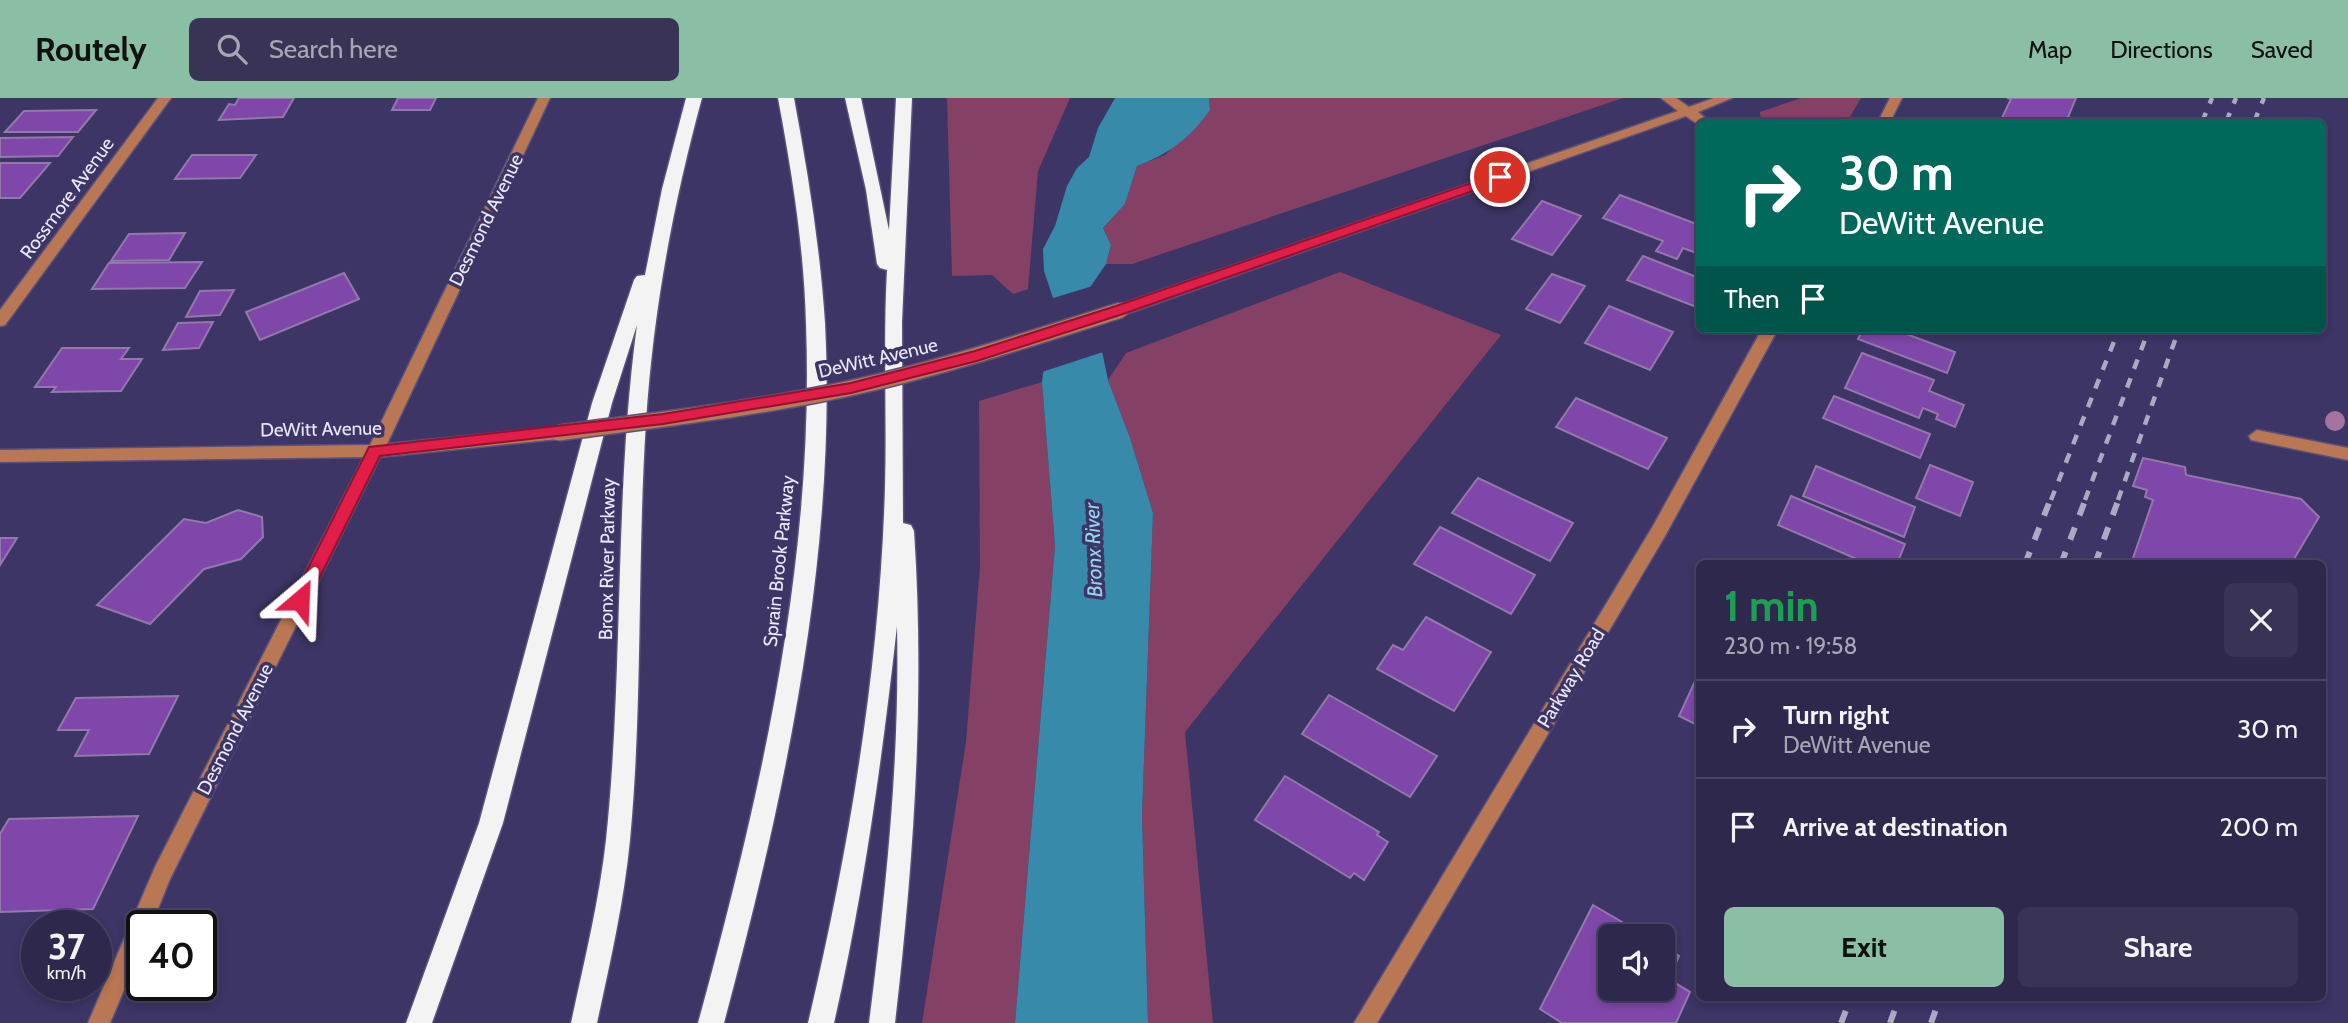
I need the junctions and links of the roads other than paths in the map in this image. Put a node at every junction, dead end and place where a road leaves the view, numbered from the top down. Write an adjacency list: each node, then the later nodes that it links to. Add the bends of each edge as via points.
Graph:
1 (165, 98): 14 (street, Rossmore Avenue)
2 (544, 98): 19 (street, Desmond Avenue)
3 (694, 98): 13 (highway, Bronx River Parkway)
4 (786, 98): 25 (highway, Sprain Brook Parkway, via 804,195 813,281 811,495 797,628 771,771)
5 (853, 98): 15 (highway, via 874,190)
6 (904, 98): 15 (highway)
7 (1667, 98): 10 (street)
8 (1726, 98): 10 (street, DeWitt Avenue)
9 (1896, 98): 12 (street)
10 (1687, 112): 11 (street); 19 (street, DeWitt Avenue, bridge, via 977,356 851,388 690,415)
11 (1699, 119)
12 (1886, 119)
13 (666, 208): 23 (highway, via 602,403 491,823); 24 (highway, Bronx River Parkway, via 638,408 618,844)
14 (0, 321)
15 (893, 322): 17 (highway)
16 (1768, 333): 28 (street, Parkway Road, via 1659,531)
17 (897, 427): 26 (highway, via 880,696 854,863); 27 (highway, via 911,695 899,876)
18 (2257, 436): 20 (street)
19 (375, 451): 21 (street, DeWitt Avenue); 22 (street, Desmond Avenue, via 162,874)
20 (2348, 454)
21 (0, 456)
22 (99, 1023)
23 (419, 1023)
24 (584, 1023)
25 (711, 1023)
26 (821, 1023)
27 (882, 1023)
28 (1365, 1023)

